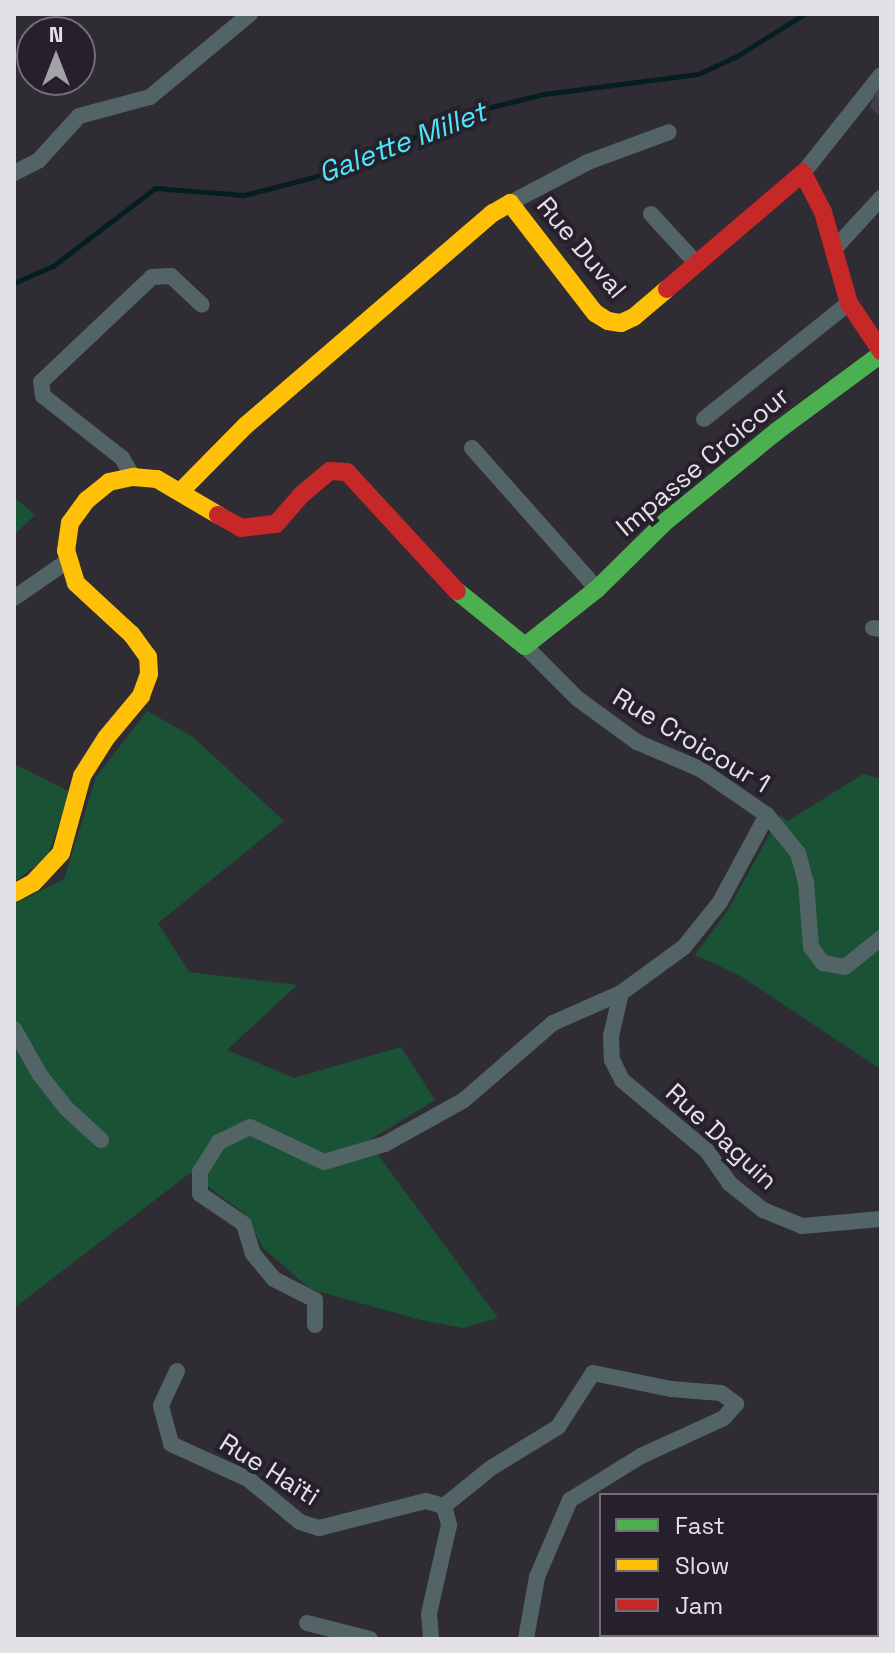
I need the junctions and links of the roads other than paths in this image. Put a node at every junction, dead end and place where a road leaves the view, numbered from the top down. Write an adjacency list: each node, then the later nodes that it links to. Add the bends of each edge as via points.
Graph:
1 (250, 14): 4 (street, via 150,97 79,116 39,160)
2 (881, 75): 5 (street)
3 (669, 132): 7 (street, via 588,162)
4 (14, 173)
5 (803, 173): 9 (street); 10 (street, Rue Duval)
6 (881, 198): 9 (street)
7 (510, 203): 10 (street, Rue Duval, via 595,313 608,321 634,317); 17 (street, Rue Duval, via 245,426)
8 (651, 214): 10 (street)
9 (836, 247): 11 (street)
10 (697, 264)
11 (849, 303): 13 (street); 14 (street)
12 (202, 305): 16 (street, via 171,276 152,277 41,382 43,396 122,458)
13 (881, 352): 19 (street, Impasse Croicour, via 665,522)
14 (704, 419)
15 (472, 448): 19 (street)
16 (133, 477): 17 (street, via 157,479); 18 (street, via 109,482 87,500 70,523)
17 (181, 491): 21 (street, via 241,528 254,529 276,524 330,471 347,472 453,587)
18 (69, 560): 20 (street); 23 (street, via 76,583 148,657 149,674 141,696 82,776 61,853 33,883)
19 (597, 589): 21 (street, Impasse Croicour)
20 (14, 598)
21 (525, 646): 22 (street, Rue Croicour 1, via 578,699 637,742 700,769)
22 (767, 815): 24 (street, Rue Croicour 1, via 798,853 811,947 823,963 845,967); 25 (street, via 720,902 684,947)
23 (14, 893)
24 (881, 938)
25 (621, 993): 28 (street, Rue Daguin, via 611,1036 612,1060 622,1080 707,1151 729,1183 763,1210 802,1226); 29 (street, via 553,1023 464,1100 385,1144 324,1162 250,1127 219,1142 200,1172 200,1194 244,1224 253,1254 274,1279 315,1300)
26 (14, 1029): 27 (street, via 40,1075)
27 (101, 1140)
28 (881, 1219)
29 (315, 1325)
30 (177, 1371): 31 (street, Rue Haïti, via 161,1406 171,1444 248,1479 300,1522 319,1528 426,1501)
31 (444, 1506): 34 (street, via 449,1525 429,1614); 35 (street, via 491,1468 558,1427 593,1373 721,1393 736,1404 724,1418 641,1456 570,1500 537,1577)
32 (307, 1623): 33 (street)
33 (370, 1639)
34 (431, 1639)
35 (526, 1639)

